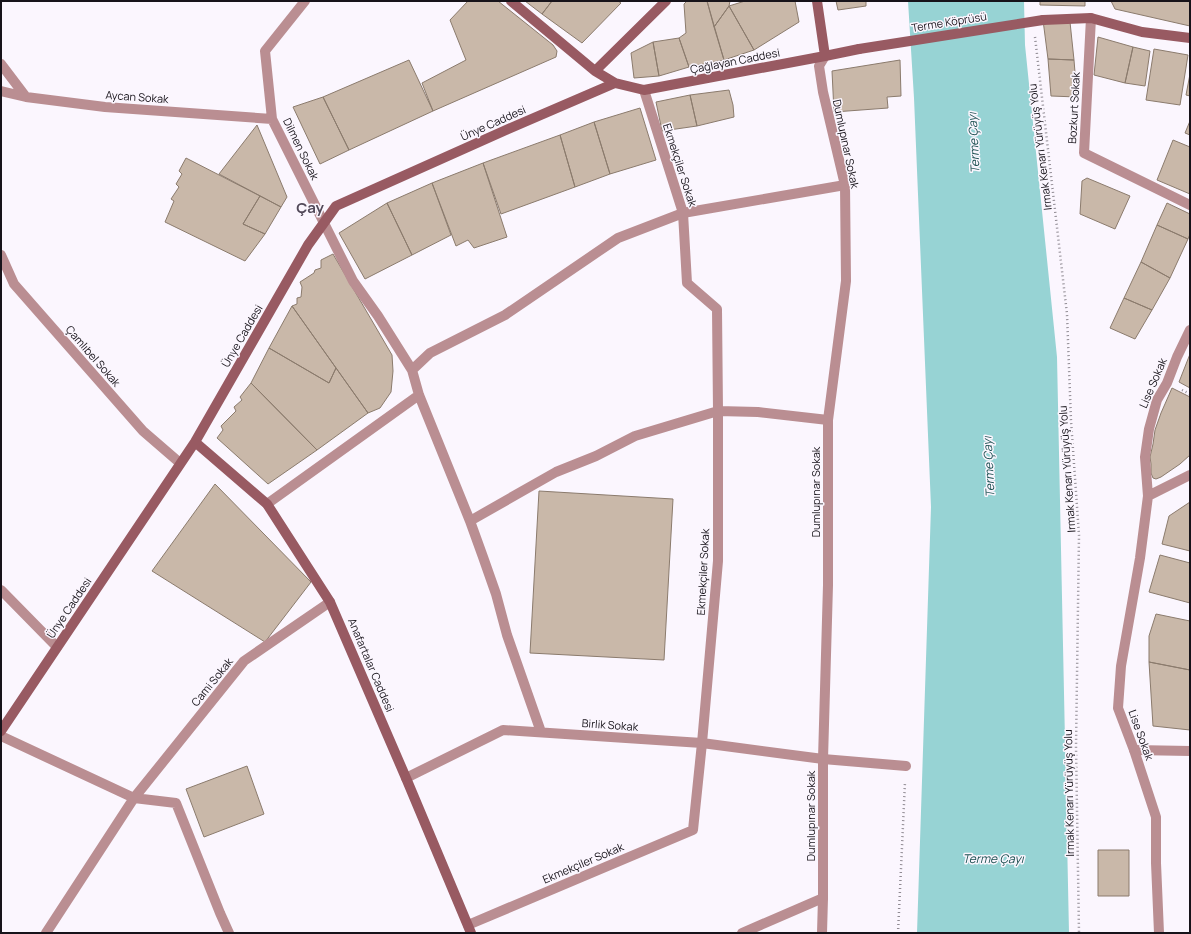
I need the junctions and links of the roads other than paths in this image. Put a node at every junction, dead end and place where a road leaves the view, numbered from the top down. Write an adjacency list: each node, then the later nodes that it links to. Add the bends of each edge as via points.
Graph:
1 (305, 1): 15 (street, Dilmen Sokak, via 265,51)
2 (511, 1): 10 (main road, Çağlayan Caddesi)
3 (666, 1): 10 (main road)
4 (817, 1): 8 (main road)
5 (1091, 18): 6 (main road, Terme Köprüsü, via 1142,32); 7 (main road, Terme Köprüsü, bridge, via 1043,20); 17 (street, Bozkurt Sokak, via 1084,153)
6 (1190, 38)
7 (859, 49): 8 (main road, Çağlayan Caddesi)
8 (825, 56): 12 (main road, Çağlayan Caddesi); 16 (street, Dumlupınar Sokak, via 819,66 823,92)
9 (1, 64): 14 (street)
10 (595, 71): 11 (main road, Çağlayan Caddesi)
11 (615, 83): 12 (main road, Çağlayan Caddesi); 19 (main road, Ünye Caddesi, via 336,206)
12 (644, 90): 18 (street, Ekmekçiler Sokak)
13 (1, 91): 14 (street, Aycan Sokak)
14 (26, 97): 15 (street, Aycan Sokak, via 105,107)
15 (272, 119): 19 (street, Dilmen Sokak)
16 (845, 185): 18 (street); 25 (street, Dumlupınar Sokak, via 846,281)
17 (1190, 205)
18 (683, 213): 22 (street, via 618,238 505,315 430,352); 24 (street, Ekmekçiler Sokak, via 687,283 716,309)
19 (324, 223): 22 (street, Dilmen Sokak, via 354,281); 26 (main road, Ünye Caddesi, via 308,245)
20 (1, 255): 27 (street, Çamlıbel Sokak, via 14,284 143,431)
21 (1190, 330): 29 (street, Lise Sokak, via 1157,400 1149,429 1145,457)
22 (412, 370): 23 (street, Dilmen Sokak)
23 (418, 395): 30 (street); 31 (street, Dilmen Sokak)
24 (718, 411): 25 (street, via 758,412); 31 (street, via 635,436 596,456 556,472); 38 (street, Ekmekçiler Sokak, via 718,562)
25 (828, 420): 41 (street, Dumlupınar Sokak, via 828,585)
26 (195, 442): 27 (main road, Ünye Caddesi); 30 (main road, Anafartalar Caddesi)
27 (180, 463): 34 (main road, Ünye Caddesi)
28 (1190, 475): 29 (street)
29 (1148, 496): 39 (street, Lise Sokak, via 1121,666 1118,708)
30 (267, 504): 33 (main road, Anafartalar Caddesi)
31 (470, 521): 36 (street, Dilmen Sokak)
32 (1, 590): 34 (street)
33 (330, 602): 43 (main road, Anafartalar Caddesi); 44 (street, Cami Sokak, via 244,661)
34 (57, 647): 35 (main road, Ünye Caddesi)
35 (1, 731)
36 (541, 732): 38 (street, Birlik Sokak); 43 (street, Birlik Sokak, via 504,730)
37 (1, 736): 44 (street)
38 (702, 743): 41 (street, Birlik Sokak); 46 (street, Ekmekçiler Sokak, via 693,830)
39 (1134, 750): 40 (street); 51 (street, Lise Sokak, via 1156,817)
40 (1190, 751)
41 (823, 759): 42 (street, Birlik Sokak); 45 (street, Dumlupınar Sokak)
42 (906, 766)
43 (406, 778): 46 (main road, Anafartalar Caddesi)
44 (134, 798): 47 (street, Cami Sokak); 48 (street, via 176,804)
45 (823, 898): 49 (street); 50 (street, Dumlupınar Sokak)
46 (470, 929)
47 (46, 933)
48 (230, 933)
49 (742, 933)
50 (822, 933)
51 (1159, 933)

